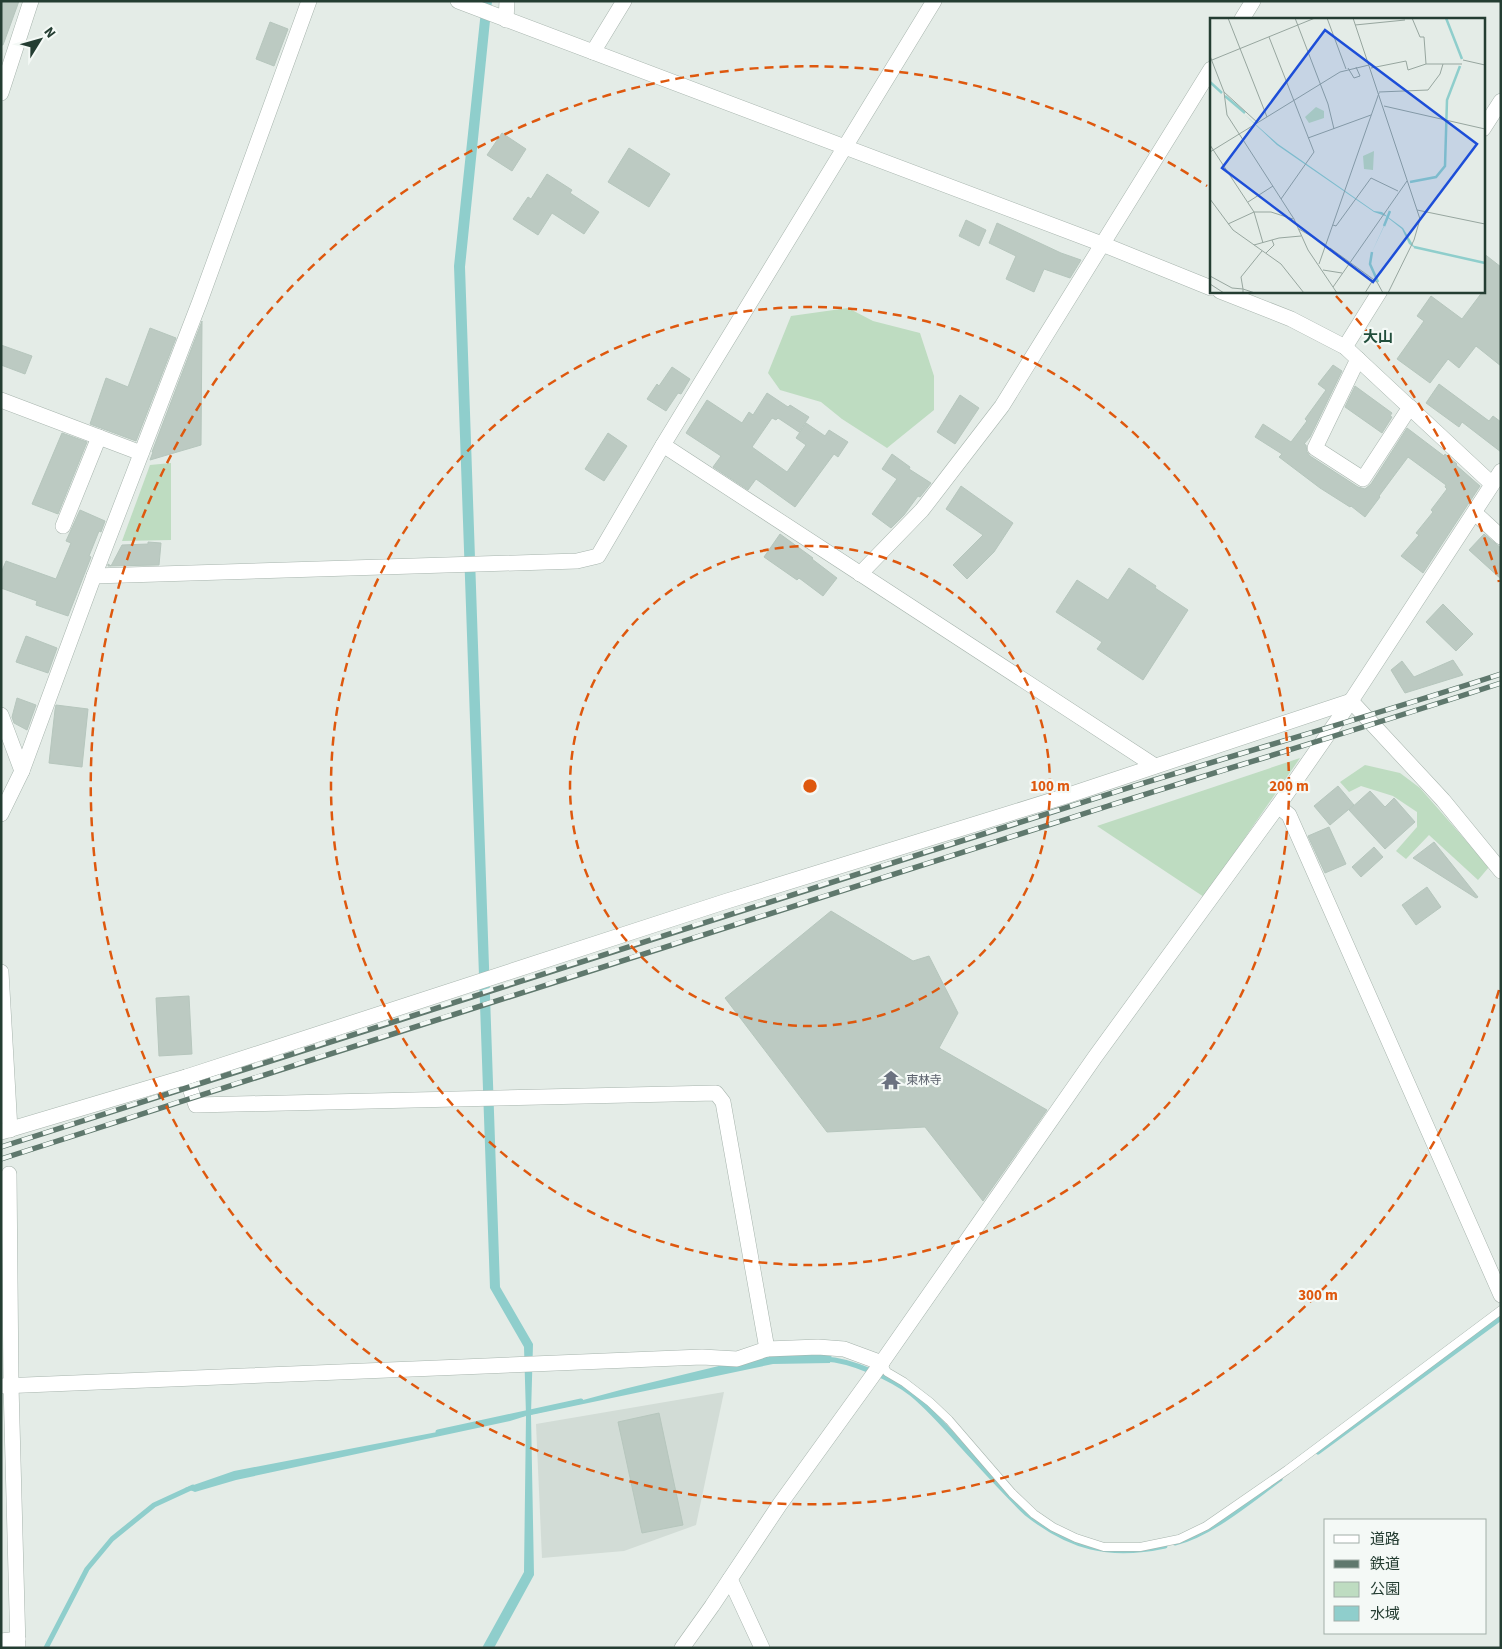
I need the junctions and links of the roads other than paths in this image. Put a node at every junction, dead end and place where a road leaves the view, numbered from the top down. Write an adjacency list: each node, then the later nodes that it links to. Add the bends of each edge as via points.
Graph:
1 (31, 1): 12 (street)
2 (309, 1): 26 (street)
3 (458, 1): 9 (street)
4 (508, 1): 9 (street)
5 (624, 1): 10 (street)
6 (934, 1): 15 (street)
7 (1253, 1): 8 (street)
8 (1243, 18)
9 (506, 20): 10 (street)
10 (593, 52): 15 (street)
11 (1210, 71): 16 (street)
12 (1, 93)
13 (1501, 101): 14 (street)
14 (1484, 127)
15 (844, 147): 16 (street); 25 (street)
16 (1102, 244): 17 (street); 32 (street, via 1002,406 922,510)
17 (1210, 288)
18 (1223, 292): 20 (street, via 1291,319)
19 (1379, 292): 20 (street)
20 (1345, 347): 21 (street)
21 (1358, 359): 23 (street); 23 (street, via 1315,448 1363,478)
22 (1, 400): 24 (street)
23 (1410, 408): 28 (street)
24 (99, 437): 26 (street); 30 (street)
25 (663, 445): 32 (street); 33 (street, via 598,556 577,561)
26 (141, 453): 33 (street)
27 (1501, 471): 28 (street)
28 (1492, 484): 29 (street)
29 (1475, 513): 31 (street); 34 (street)
30 (63, 526)
31 (1501, 537)
32 (860, 574): 36 (street)
33 (94, 576): 37 (street)
34 (1352, 701): 36 (street); 38 (street); 40 (street, via 1443,800)
35 (1, 715): 37 (street)
36 (1155, 766): 42 (street)
37 (22, 771): 39 (street)
38 (1278, 806): 45 (street, via 1289,815); 48 (street, via 1095,1057)
39 (1, 814)
40 (1501, 871)
41 (1, 972): 43 (street)
42 (186, 1077): 43 (street); 47 (street, via 196,1105 716,1093 723,1102)
43 (6, 1131)
44 (9, 1174): 49 (street)
45 (1501, 1295)
46 (1501, 1310): 48 (lane, via 1287,1470 1206,1526 1179,1539 1140,1547 1104,1547 1076,1538 1034,1514 949,1420 930,1402 887,1372)
47 (768, 1349): 48 (street, via 844,1349); 49 (street, via 737,1359 702,1357)
48 (882, 1363): 50 (street)
49 (6, 1385): 52 (street)
50 (730, 1579): 53 (street); 54 (street)
51 (1, 1640): 52 (street)
52 (18, 1643)
53 (682, 1648)
54 (762, 1648)

